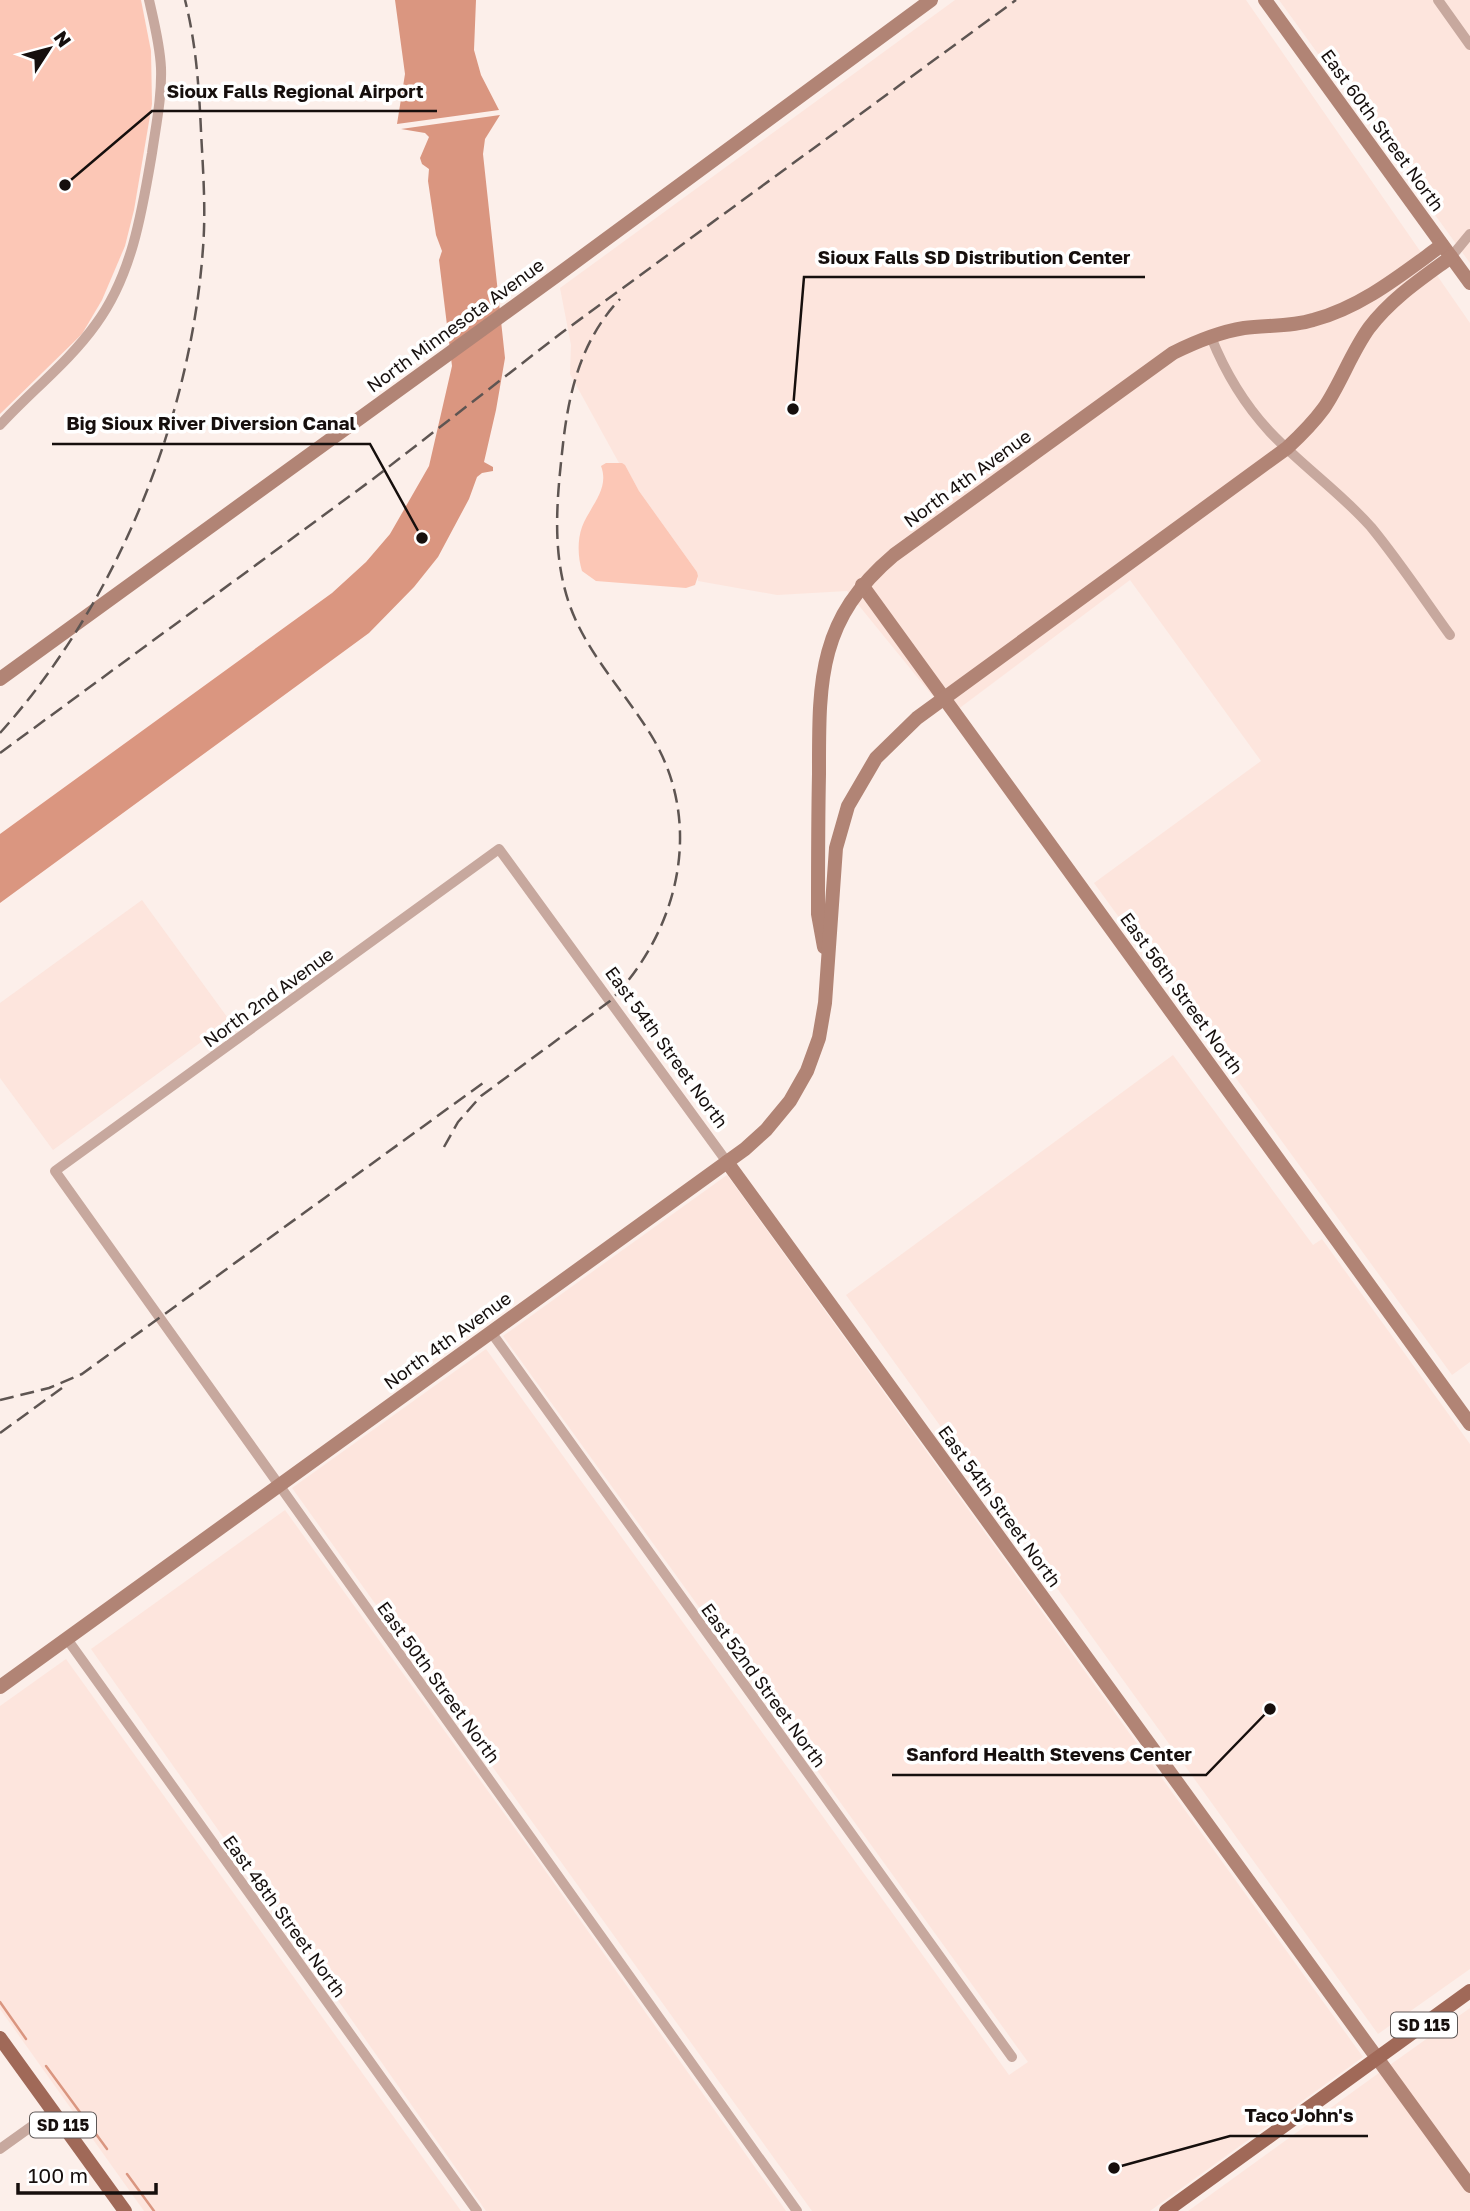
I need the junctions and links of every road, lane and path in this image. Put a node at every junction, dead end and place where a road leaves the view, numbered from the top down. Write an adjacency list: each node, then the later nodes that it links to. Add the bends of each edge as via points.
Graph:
1 (149, 0): 10 (street, via 161,68 159,108 127,262 107,307 85,339)
2 (931, 0): 14 (street, North Minnesota Avenue)
3 (1265, 0): 7 (street, East 60th Street North)
4 (1438, 0): 5 (street)
5 (1470, 45)
6 (1469, 235): 7 (street)
7 (1447, 251): 8 (street, East 60th Street North); 9 (street, North 4th Avenue, via 1344,310 1302,323 1245,328); 11 (street, North 4th Avenue, via 1380,315 1324,407)
8 (1470, 283)
9 (1211, 337): 11 (street, via 1236,387); 12 (street, North 4th Avenue, via 1154,366 894,555)
10 (0, 425)
11 (1287, 448): 13 (street, via 1371,528); 15 (street, North 4th Avenue)
12 (862, 585): 15 (street, East 56th Street North); 17 (street, North 4th Avenue, via 835,632 821,682 818,914)
13 (1450, 635)
14 (0, 679)
15 (944, 698): 17 (street, North 4th Avenue, via 888,744 850,803 836,848); 21 (street, East 56th Street North)
16 (499, 849): 18 (street, East 54th Street North); 19 (street, North 2nd Avenue)
17 (826, 962): 18 (street, North 4th Avenue, via 822,1022 807,1071 766,1130)
18 (727, 1162): 20 (street, North 4th Avenue); 28 (street, East 54th Street North)
19 (55, 1171): 22 (street, East 50th Street North)
20 (491, 1332): 22 (street, North 4th Avenue); 27 (street, East 52nd Street North)
21 (1470, 1424)
22 (279, 1485): 23 (street, North 4th Avenue); 34 (street, East 50th Street North)
23 (67, 1639): 24 (street, North 4th Avenue); 33 (street, East 48th Street North)
24 (0, 1687)
25 (1470, 1991): 28 (main road, SD 115)
26 (0, 2038): 29 (main road, SD 115)
27 (1012, 2057)
28 (1377, 2058): 31 (street, East 54th Street North); 35 (main road, SD 115)
29 (53, 2111): 30 (street); 32 (main road, SD 115)
30 (0, 2149)
31 (1470, 2186)
32 (125, 2211)
33 (477, 2211)
34 (797, 2211)
35 (1166, 2211)

